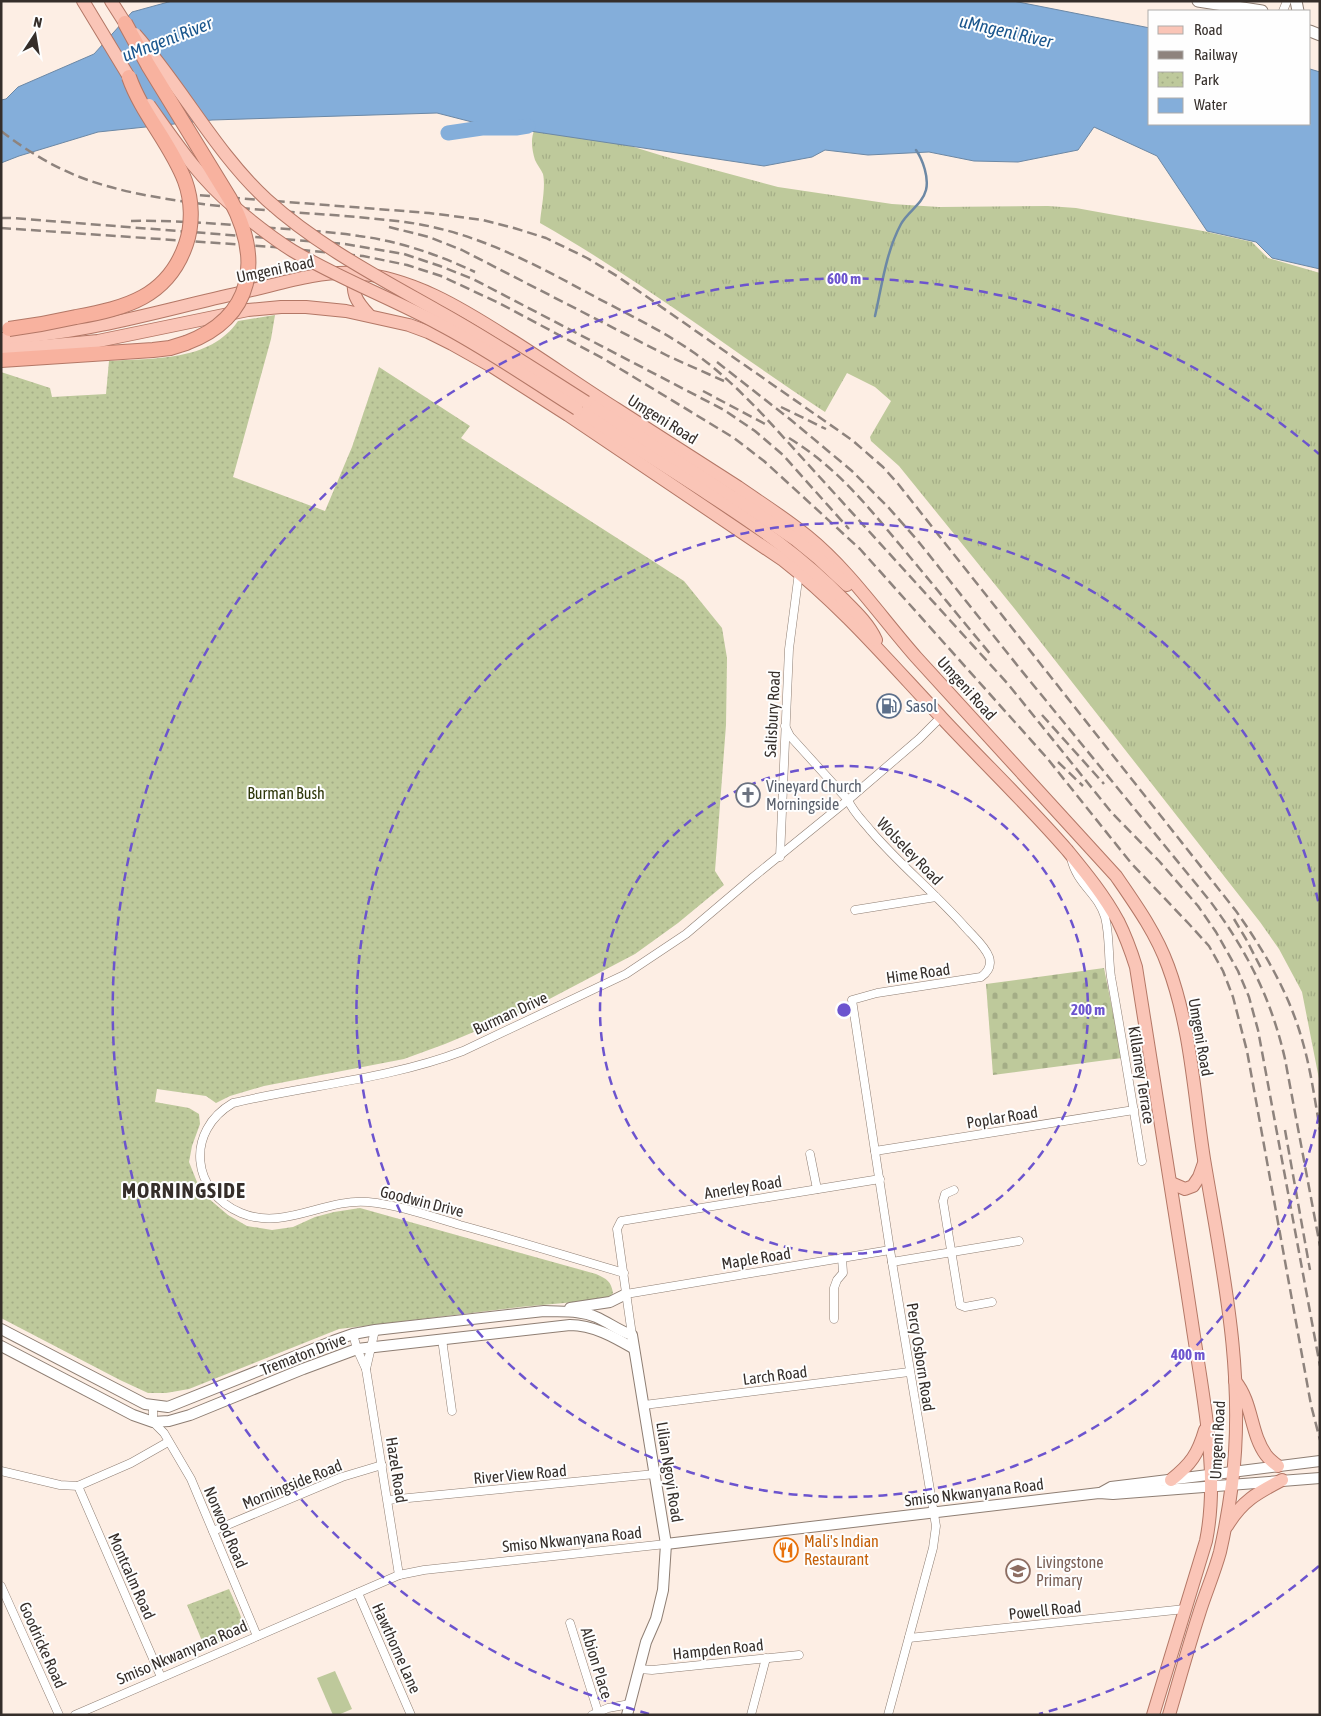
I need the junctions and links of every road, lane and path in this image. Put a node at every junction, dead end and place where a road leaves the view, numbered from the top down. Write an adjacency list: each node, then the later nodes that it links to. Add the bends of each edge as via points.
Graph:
1 (83, 1): 6 (main road)
2 (111, 1): 5 (main road)
3 (1198, 1): 4 (main road)
4 (1256, 10)
5 (125, 23): 11 (highway, bridge, via 235,208 248,248 249,265 241,297 225,320 186,344 153,350); 12 (main road, bridge, via 152,53 224,152 287,218 339,255 480,335)
6 (129, 77): 9 (highway, bridge, via 186,182 191,224 181,257 154,290 128,305); 12 (main road, bridge, via 205,178 231,205 268,234 331,272 447,328)
7 (354, 274): 8 (main road, via 354,296); 9 (main road, Umgeni Road, via 296,280 99,326 44,335); 14 (main road, Umgeni Road, via 416,287 452,304 700,462 808,536 844,570)
8 (369, 315): 10 (main road, Umgeni Road, via 306,307 248,310 98,340); 13 (main road, Umgeni Road, via 428,332 481,360)
9 (4, 332)
10 (1, 350)
11 (1, 360)
12 (582, 406): 14 (main road, via 745,505 796,540); 15 (main road, via 796,555 867,624)
13 (799, 572): 15 (main road, Umgeni Road); 17 (street, Salisbury Road, via 789,649)
14 (885, 621): 29 (main road, Umgeni Road, via 1116,876 1150,928 1178,996)
15 (879, 650): 16 (main road, Umgeni Road)
16 (941, 717): 18 (street, Burman Drive); 19 (main road, Umgeni Road)
17 (785, 726): 18 (street, Wolseley Road, via 790,736); 20 (street, Salisbury Road)
18 (848, 800): 20 (street, Burman Drive); 21 (street, Wolseley Road, via 880,842)
19 (1070, 854): 25 (street, Killarney Terrace, via 1078,878 1102,908); 32 (main road, Umgeni Road, via 1118,921 1136,967)
20 (780, 857): 26 (street, Burman Drive, via 686,934 639,966 463,1051 395,1072 233,1103)
21 (936, 897): 22 (street); 23 (street, Wolseley Road, via 983,947 990,964)
22 (855, 910)
23 (987, 972): 24 (street, Hime Road, via 968,980 877,993)
24 (852, 1000): 27 (street, Percy Osborn Road)
25 (1134, 1110): 27 (street, Poplar Road); 30 (street, Killarney Terrace)
26 (218, 1114): 41 (street, Goodwin Drive, via 200,1145 203,1175 221,1201 243,1214 279,1219 352,1202 384,1205)
27 (875, 1151): 31 (street, Percy Osborn Road)
28 (810, 1154): 33 (street)
29 (1204, 1160): 32 (main road, via 1193,1186 1184,1189); 62 (main road, Umgeni Road, via 1234,1344)
30 (1142, 1161)
31 (880, 1179): 33 (street, Anerley Road); 37 (street, Percy Osborn Road)
32 (1171, 1183): 71 (main road, Umgeni Road)
33 (817, 1189): 35 (street, Anerley Road, via 624,1220)
34 (954, 1190): 38 (street, via 944,1197)
35 (617, 1229): 41 (street, Lilian Ngoyi Road)
36 (1019, 1240): 38 (street)
37 (890, 1250): 39 (street, Maple Road); 40 (street, Percy Osborn Road)
38 (952, 1252): 40 (street); 43 (street, via 960,1305)
39 (842, 1258): 42 (street, Maple Road); 46 (street, via 843,1273 834,1288)
40 (892, 1262): 61 (street, Percy Osborn Road)
41 (624, 1273): 42 (street, Lilian Ngoyi Road)
42 (626, 1294): 44 (street, via 610,1302); 52 (street, Lilian Ngoyi Road)
43 (992, 1302)
44 (550, 1311): 45 (street, Trematon Drive); 47 (street, via 562,1315 560,1324); 52 (street, Trematon Drive, via 589,1314)
45 (474, 1319): 49 (street, Trematon Drive); 51 (street)
46 (834, 1319)
47 (556, 1326): 51 (street, Trematon Drive); 56 (street, Trematon Drive, via 590,1328)
48 (1, 1329): 59 (street, Trematon Drive)
49 (374, 1330): 50 (street, Trematon Drive); 55 (street, Hazel Road)
50 (353, 1334): 57 (street, Hazel Road); 60 (street, Trematon Drive)
51 (476, 1335): 53 (street, Trematon Drive)
52 (632, 1335): 56 (street, Lilian Ngoyi Road)
53 (442, 1339): 55 (street, Trematon Drive); 68 (street)
54 (1, 1346): 63 (street, Trematon Drive)
55 (370, 1347): 57 (street, Trematon Drive); 58 (street, Hazel Road)
56 (633, 1348): 65 (street, Lilian Ngoyi Road)
57 (357, 1349): 58 (street, Hazel Road); 64 (street, Trematon Drive)
58 (366, 1369): 75 (street, Hazel Road)
59 (81, 1371): 63 (street); 66 (street, Trematon Drive, via 130,1398)
60 (257, 1372): 64 (street); 67 (street, Trematon Drive)
61 (909, 1372): 65 (street, Larch Road); 87 (street, Percy Osborn Road)
62 (1235, 1381): 76 (main road, via 1246,1398 1265,1454); 79 (main road, Umgeni Road)
63 (74, 1384): 70 (street, Trematon Drive)
64 (264, 1385): 69 (street, Trematon Drive)
65 (644, 1405): 78 (street, Lilian Ngoyi Road)
66 (153, 1406): 67 (street, Trematon Drive); 70 (street)
67 (168, 1407): 69 (street)
68 (452, 1411)
69 (169, 1421): 70 (street, Trematon Drive); 72 (street)
70 (153, 1422): 72 (street, Norwood Road)
71 (1206, 1426): 81 (main road, via 1194,1459); 83 (main road, Umgeni Road)
72 (164, 1433): 73 (street, Norwood Road)
73 (168, 1442): 84 (street, via 131,1463); 89 (street, Norwood Road, via 185,1467)
74 (1320, 1461): 76 (street, Smiso Nkwanyana Road)
75 (382, 1464): 86 (street, Hazel Road); 89 (street, Morningside Road, via 342,1477)
76 (1278, 1466): 79 (street, Smiso Nkwanyana Road)
77 (1, 1471): 84 (street)
78 (655, 1474): 86 (street, River View Road); 90 (street, Lilian Ngoyi Road)
79 (1232, 1478): 82 (street, Smiso Nkwanyana Road); 83 (street, Smiso Nkwanyana Road); 88 (main road, Umgeni Road)
80 (1320, 1478): 82 (street, Smiso Nkwanyana Road)
81 (1171, 1480): 83 (street, Smiso Nkwanyana Road); 85 (street, Smiso Nkwanyana Road, via 1111,1488)
82 (1287, 1480): 88 (main road, via 1248,1500)
83 (1211, 1481): 85 (street, Smiso Nkwanyana Road); 94 (main road, Umgeni Road, via 1210,1524)
84 (78, 1486): 101 (street, Montcalm Road)
85 (1099, 1493): 87 (street, Smiso Nkwanyana Road)
86 (388, 1500): 91 (street, Hazel Road)
87 (933, 1512): 90 (street, Smiso Nkwanyana Road); 97 (street, Percy Osborn Road, via 935,1537)
88 (1224, 1530): 111 (main road, Umgeni Road)
89 (213, 1531): 96 (street, Norwood Road)
90 (666, 1544): 91 (street, Smiso Nkwanyana Road); 100 (street, Lilian Ngoyi Road, via 663,1590)
91 (399, 1575): 93 (street, Smiso Nkwanyana Road)
92 (1, 1586): 104 (street, Goodricke Road)
93 (358, 1593): 96 (street, Smiso Nkwanyana Road); 106 (street, Hawthorne Lane)
94 (1184, 1609): 97 (street, Powell Road); 110 (main road, Umgeni Road)
95 (570, 1622): 103 (street, Albion Place)
96 (257, 1636): 101 (street, Smiso Nkwanyana Road)
97 (909, 1638): 109 (street, Percy Osborn Road)
98 (799, 1655): 99 (street, Hampden Road)
99 (766, 1658): 100 (street, Hampden Road); 108 (street)
100 (639, 1669): 102 (street, Lilian Ngoyi Road)
101 (161, 1676): 105 (street, Smiso Nkwanyana Road)
102 (630, 1704): 103 (street); 107 (street, Lilian Ngoyi Road)
103 (595, 1713)
104 (59, 1715)
105 (74, 1715)
106 (411, 1715)
107 (627, 1715)
108 (751, 1715)
109 (888, 1715)
110 (1153, 1715)
111 (1169, 1715)

